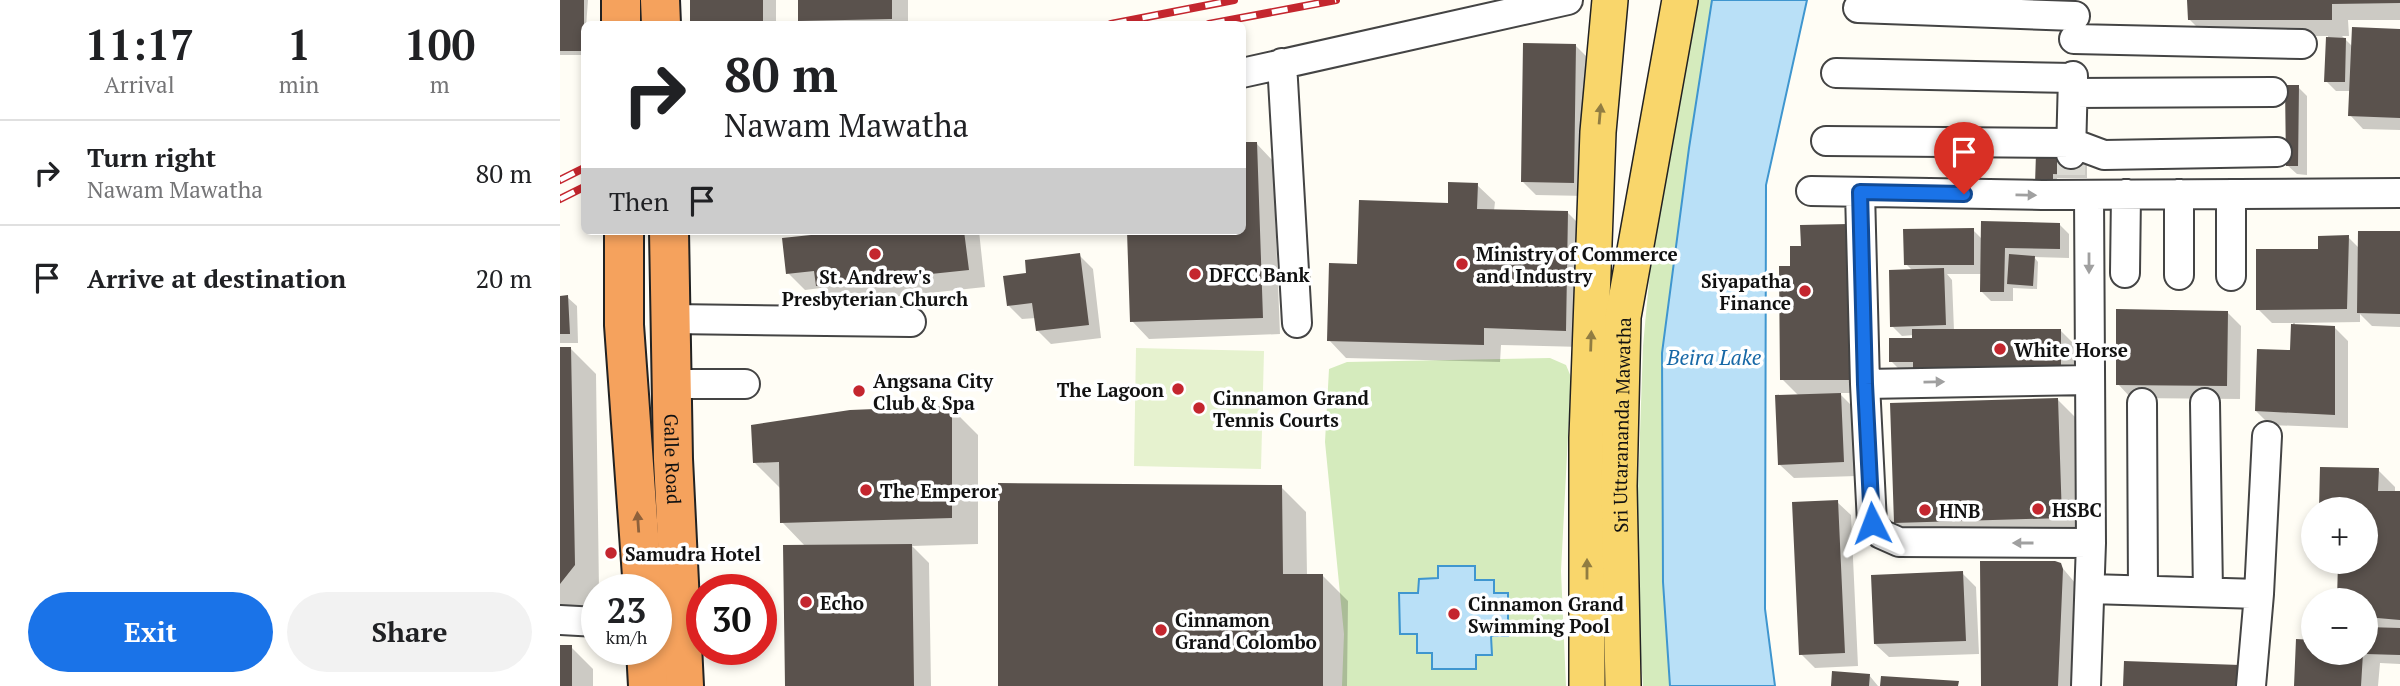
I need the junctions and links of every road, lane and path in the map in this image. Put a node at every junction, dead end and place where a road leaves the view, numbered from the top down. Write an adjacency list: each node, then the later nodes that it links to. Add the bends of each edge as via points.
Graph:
1 (621, 0): 8 (highway)
2 (660, 0): 9 (highway)
3 (1568, 0): 11 (street)
4 (1610, 0): 53 (main road, one-way to 4, via 1588,424 1598,132)
5 (1680, 0): 54 (main road, Sri Uttarananda Mawatha, via 1623,317 1619,486)
6 (1858, 9): 7 (street)
7 (2075, 18): 10 (street); 14 (street)
8 (621, 21)
9 (661, 21)
10 (2302, 44)
11 (1282, 63): 12 (street); 34 (street)
12 (1246, 72)
13 (1836, 73): 14 (street)
14 (2073, 85): 15 (street); 18 (street)
15 (2273, 92)
16 (1826, 141): 18 (street)
17 (2277, 152): 18 (street, via 2104,155)
18 (2075, 172): 20 (street, one-way to 18); 22 (street); 35 (street, one-way to 35)
19 (1811, 191): 20 (street)
20 (1860, 192): 38 (street)
21 (2400, 193): 24 (street)
22 (2126, 194): 23 (street); 27 (street)
23 (2179, 194): 24 (street); 29 (street)
24 (2231, 194): 30 (street)
25 (624, 235): 31 (highway, Galle Road)
26 (669, 235): 28 (highway, Galle Road)
27 (2125, 273)
28 (668, 275): 31 (highway); 32 (highway, Galle Road)
29 (2179, 275)
30 (2231, 276)
31 (623, 278): 43 (highway, Galle Road, one-way to 31)
32 (672, 319): 33 (street); 36 (highway, Galle Road)
33 (911, 322)
34 (1297, 323)
35 (2090, 380): 38 (street, one-way to 35); 42 (street)
36 (673, 384): 37 (street); 52 (highway, Galle Road)
37 (745, 384)
38 (1865, 384): 42 (street, one-way to 38, via 1899,542 1881,534 1872,523)
39 (2142, 403): 45 (street)
40 (2205, 403): 46 (street)
41 (2267, 436): 47 (street)
42 (2091, 543): 44 (street)
43 (642, 574)
44 (2090, 589): 45 (street); 55 (street)
45 (2143, 590): 46 (street)
46 (2208, 592): 47 (street)
47 (2259, 594): 56 (street)
48 (560, 620): 49 (street)
49 (581, 621)
50 (647, 665): 51 (highway)
51 (648, 686)
52 (684, 686)
53 (1587, 686)
54 (1623, 686)
55 (2086, 686)
56 (2251, 686)

